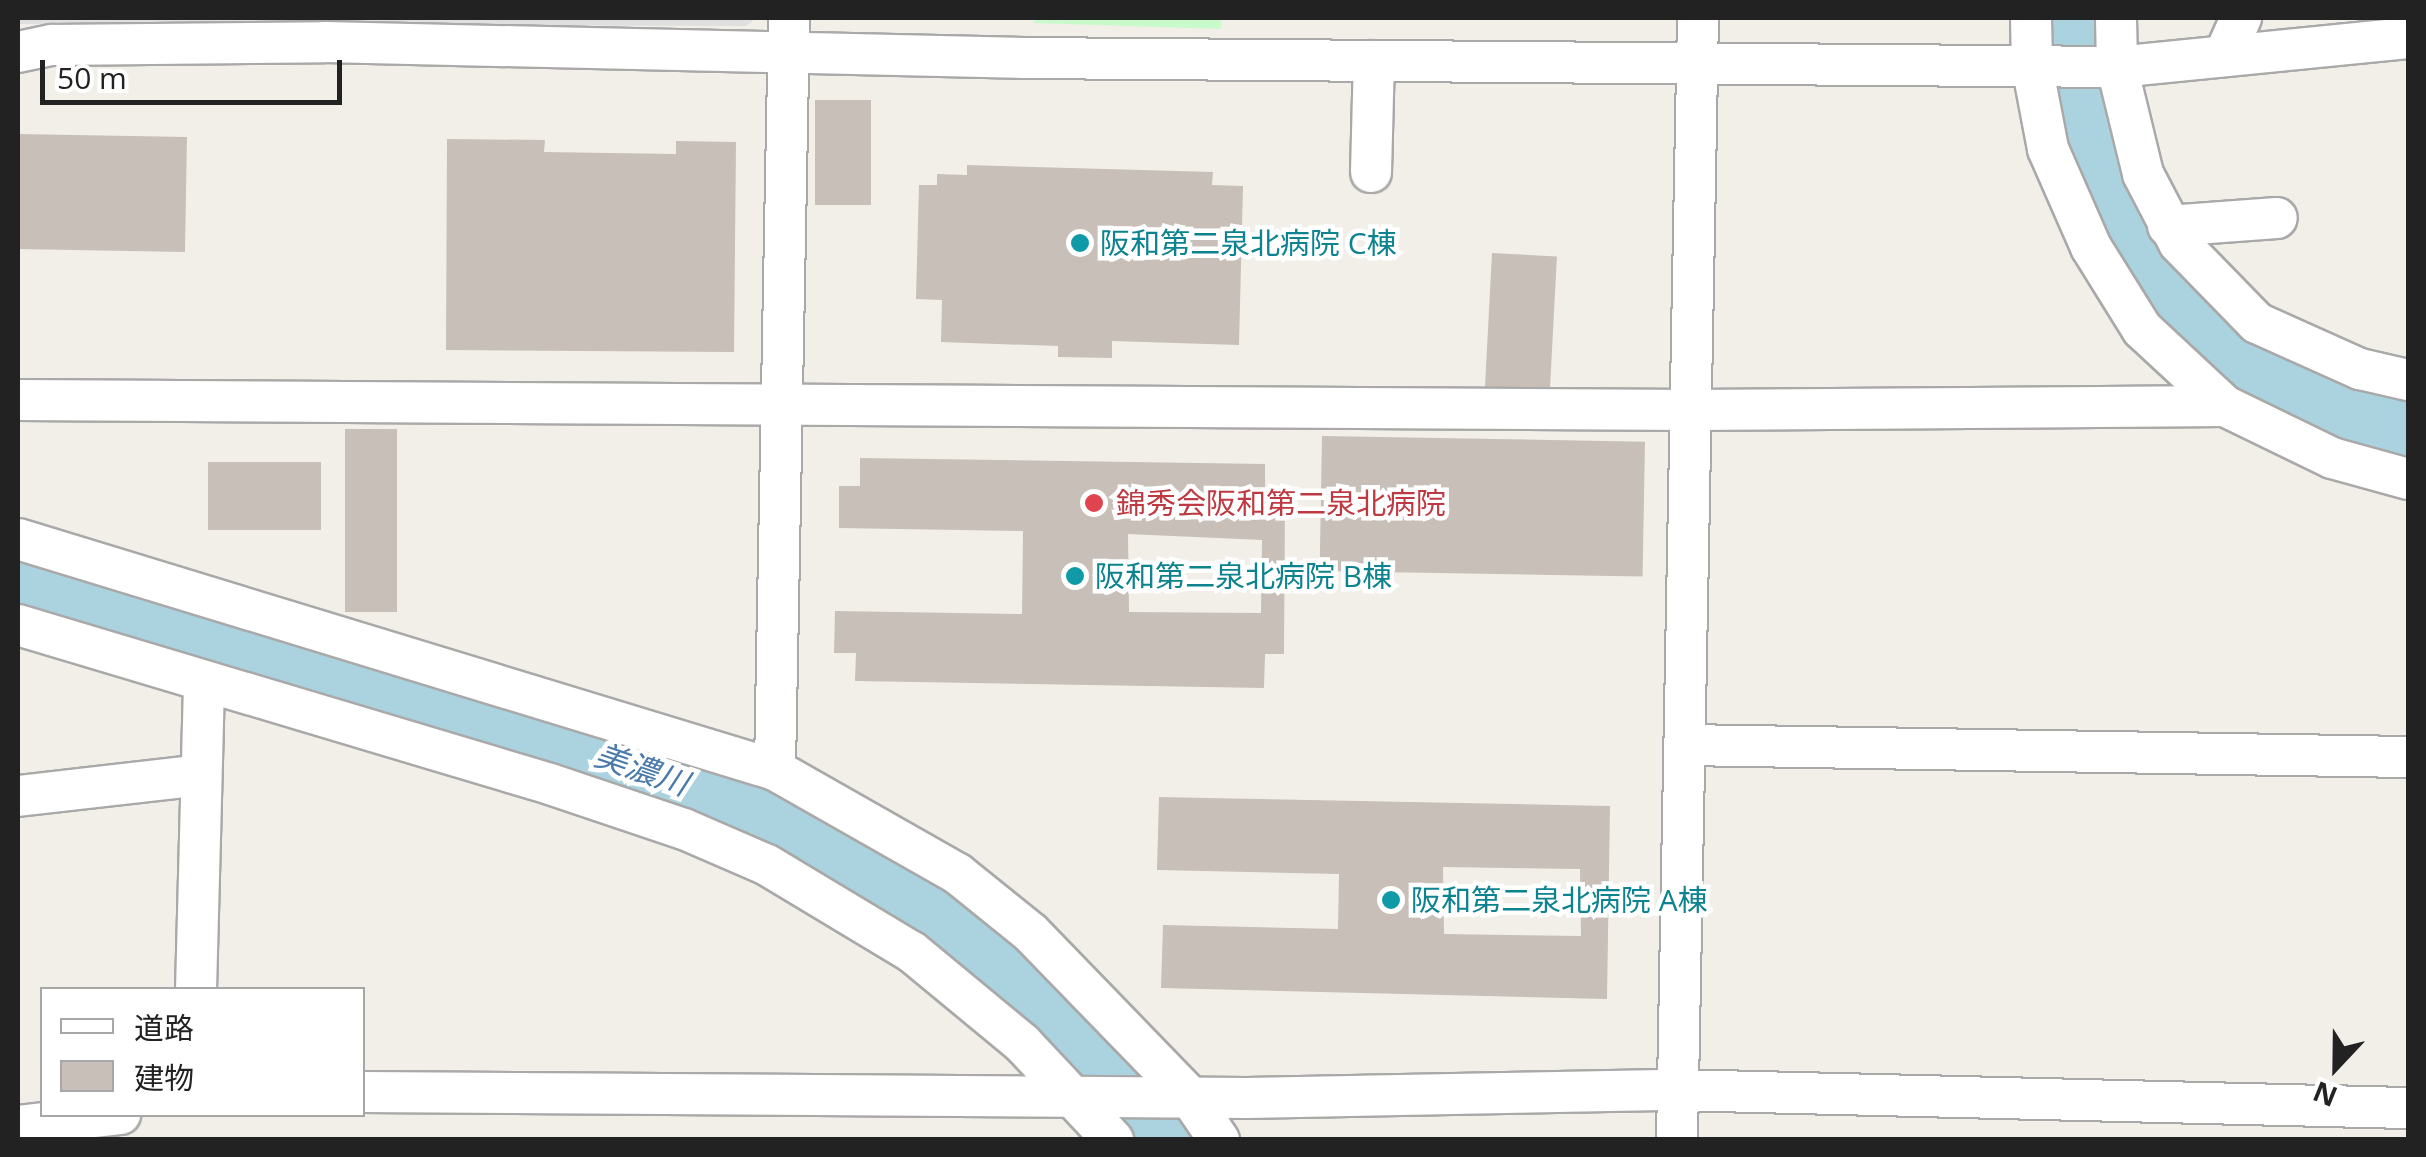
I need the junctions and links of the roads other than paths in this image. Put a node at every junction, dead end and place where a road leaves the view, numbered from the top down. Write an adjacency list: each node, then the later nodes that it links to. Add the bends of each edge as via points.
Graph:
1 (1698, 18): 11 (street)
2 (2031, 18): 12 (street)
3 (2116, 18): 13 (street)
4 (2241, 18): 9 (street)
5 (325, 30): 6 (street); 8 (street)
6 (789, 36): 10 (street); 19 (street)
7 (2408, 38): 9 (street)
8 (18, 52)
9 (2224, 56): 13 (street)
10 (1374, 61): 11 (street); 14 (street)
11 (1697, 62): 12 (street); 21 (street)
12 (2041, 65): 13 (street); 20 (street, via 2048,149 2091,247 2142,328)
13 (2105, 66): 16 (street, via 2142,174)
14 (1371, 172)
15 (2276, 218): 16 (street)
16 (2168, 226): 17 (street, via 2257,323 2360,369)
17 (2408, 380)
18 (18, 400): 19 (street)
19 (782, 401): 21 (street); 28 (street)
20 (2225, 406): 21 (street); 22 (street, via 2332,458)
21 (1693, 410): 26 (street)
22 (2408, 478)
23 (18, 539): 28 (street)
24 (18, 625): 25 (street)
25 (204, 682): 29 (street); 34 (street, via 620,807 766,865 912,952)
26 (1684, 745): 27 (street); 32 (street)
27 (2408, 757)
28 (775, 770): 35 (street, via 958,874 1030,932)
29 (201, 775): 30 (street); 31 (street)
30 (18, 796)
31 (196, 987)
32 (1675, 1090): 35 (street); 36 (street); 41 (street)
33 (365, 1092): 34 (street)
34 (1085, 1096): 35 (street); 39 (street)
35 (1174, 1097): 40 (street)
36 (2408, 1108)
37 (94, 1117): 38 (street)
38 (18, 1126)
39 (1113, 1140)
40 (1220, 1140)
41 (1677, 1140)

